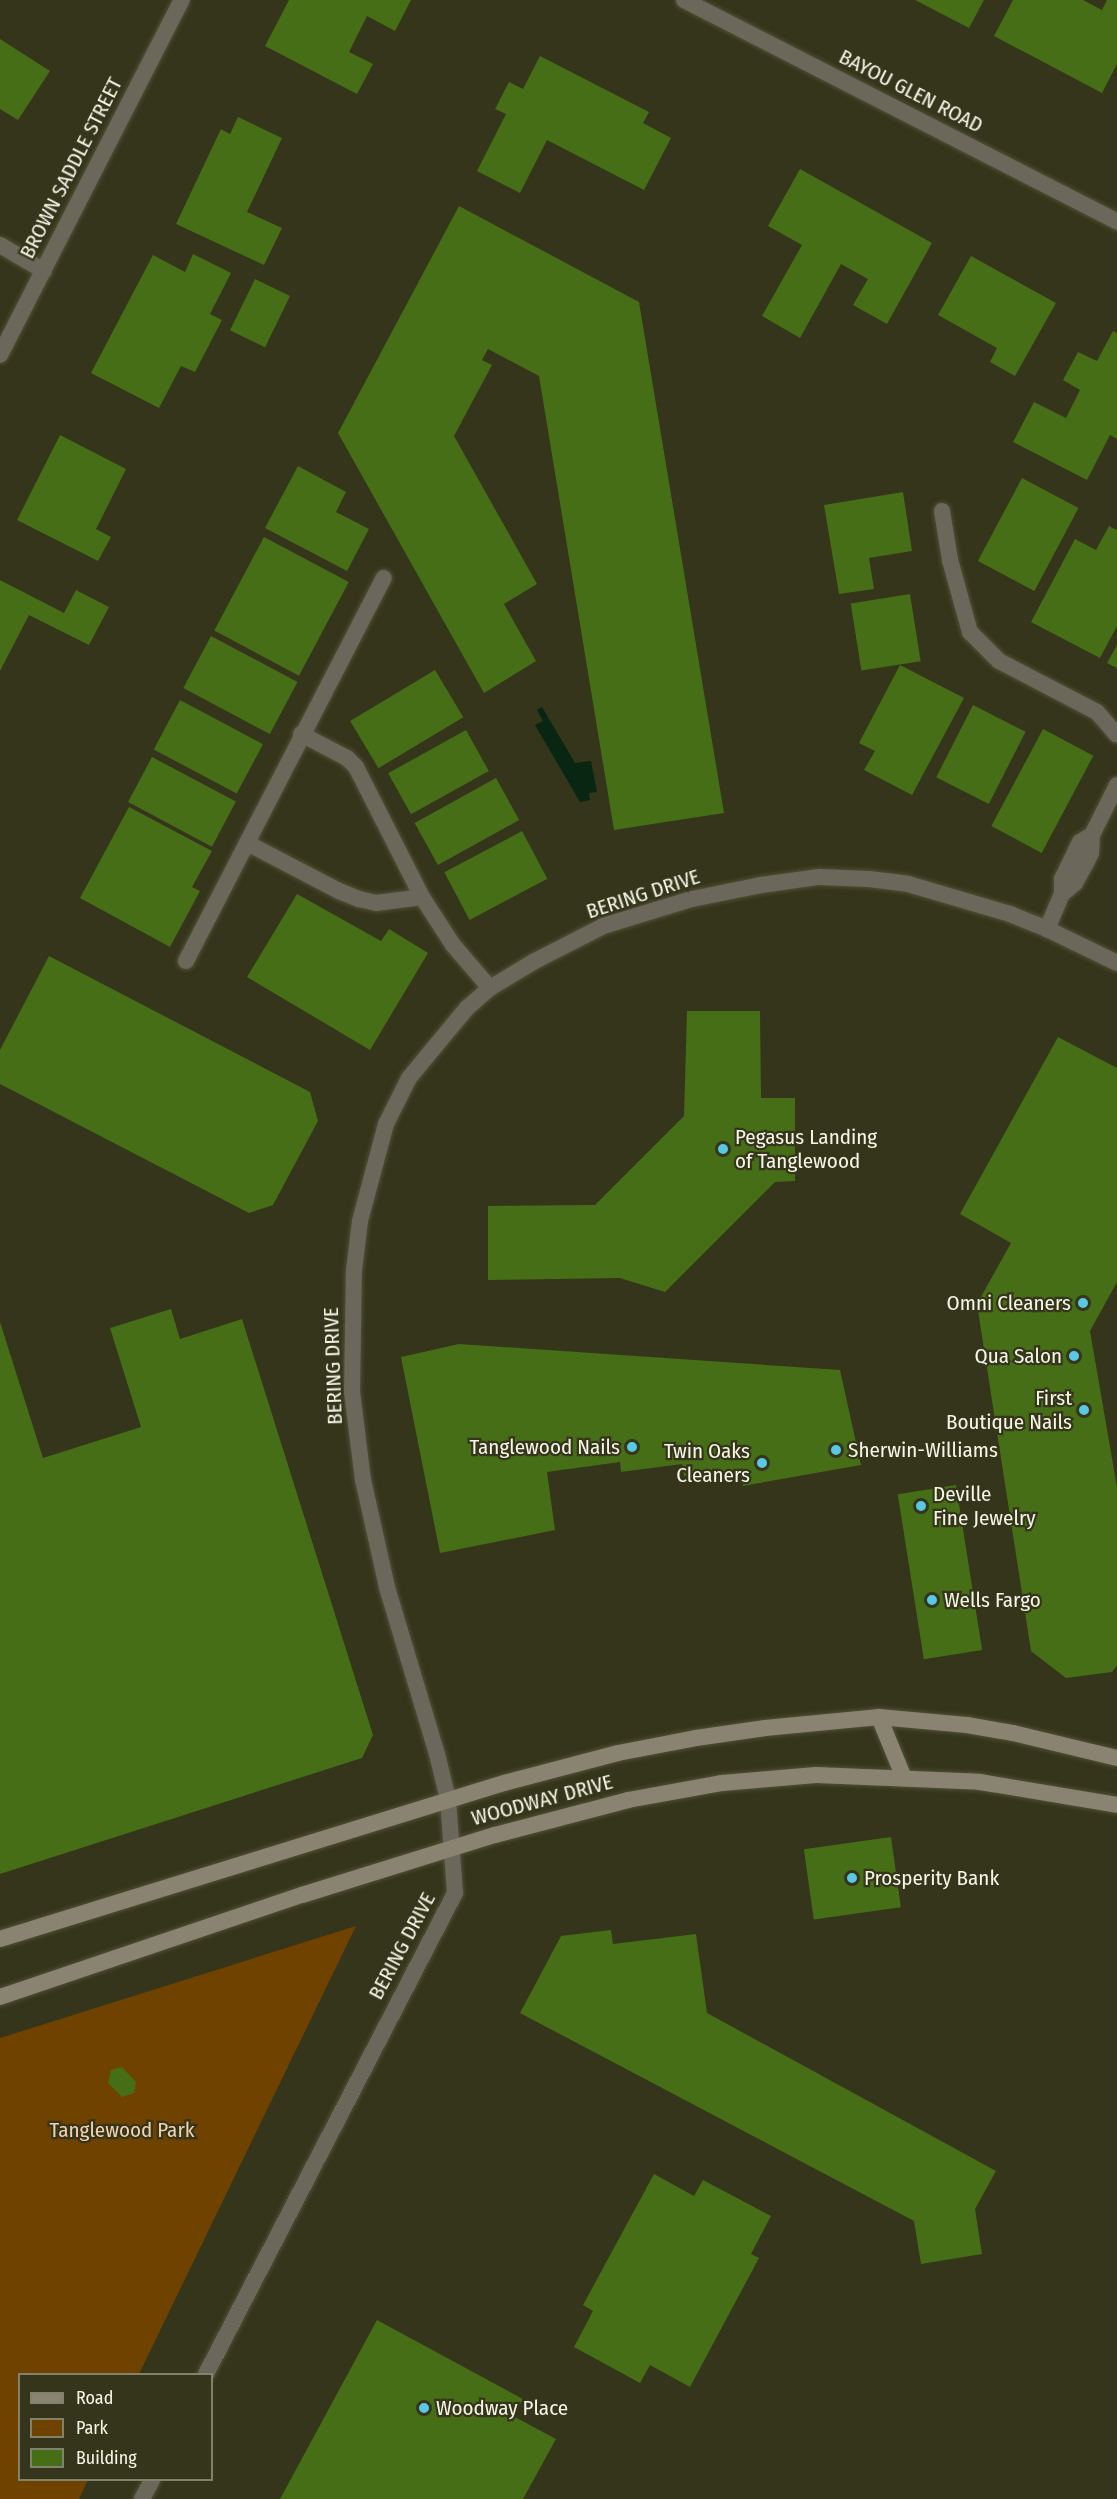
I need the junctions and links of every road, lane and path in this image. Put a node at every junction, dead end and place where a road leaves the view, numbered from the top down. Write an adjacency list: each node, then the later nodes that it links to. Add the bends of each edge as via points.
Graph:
1 (182, 0): 5 (street, BROWN SADDLE STREET)
2 (684, 0): 3 (street, BAYOU GLEN ROAD)
3 (1117, 222)
4 (0, 245): 5 (street)
5 (44, 271): 6 (street, BROWN SADDLE STREET)
6 (0, 355)
7 (942, 511): 10 (street, via 950,560 970,632 999,661 1097,712)
8 (384, 578): 9 (street)
9 (301, 734): 12 (street); 13 (street, via 347,758 356,767)
10 (1117, 735)
11 (1117, 785): 14 (street, via 1092,835 1091,854 1075,884 1062,894)
12 (247, 843): 13 (street, via 359,899 376,903); 15 (street)
13 (422, 897): 17 (street, via 453,945)
14 (1047, 928): 16 (street, BERING DRIVE); 17 (street, BERING DRIVE, via 978,903 908,884 819,877 692,899 603,926)
15 (186, 960)
16 (1117, 963)
17 (490, 988): 21 (street, BERING DRIVE, via 445,1032 409,1078 386,1124 360,1221 354,1271 352,1392 363,1480 387,1587)
18 (879, 1717): 19 (main road, WOODWAY DRIVE, via 967,1725); 20 (main road); 21 (main road, WOODWAY DRIVE, via 765,1728 618,1753)
19 (1117, 1758)
20 (904, 1778): 22 (main road, WOODWAY DRIVE, via 980,1782); 23 (main road, WOODWAY DRIVE, via 816,1775 722,1783 628,1800)
21 (448, 1799): 23 (street, BERING DRIVE); 24 (main road, WOODWAY DRIVE)
22 (1117, 1805)
23 (452, 1849): 25 (main road, WOODWAY DRIVE); 26 (street, BERING DRIVE, via 455,1893)
24 (0, 1939)
25 (0, 1997)
26 (207, 2373)
27 (151, 2481): 28 (street)
28 (142, 2499)

